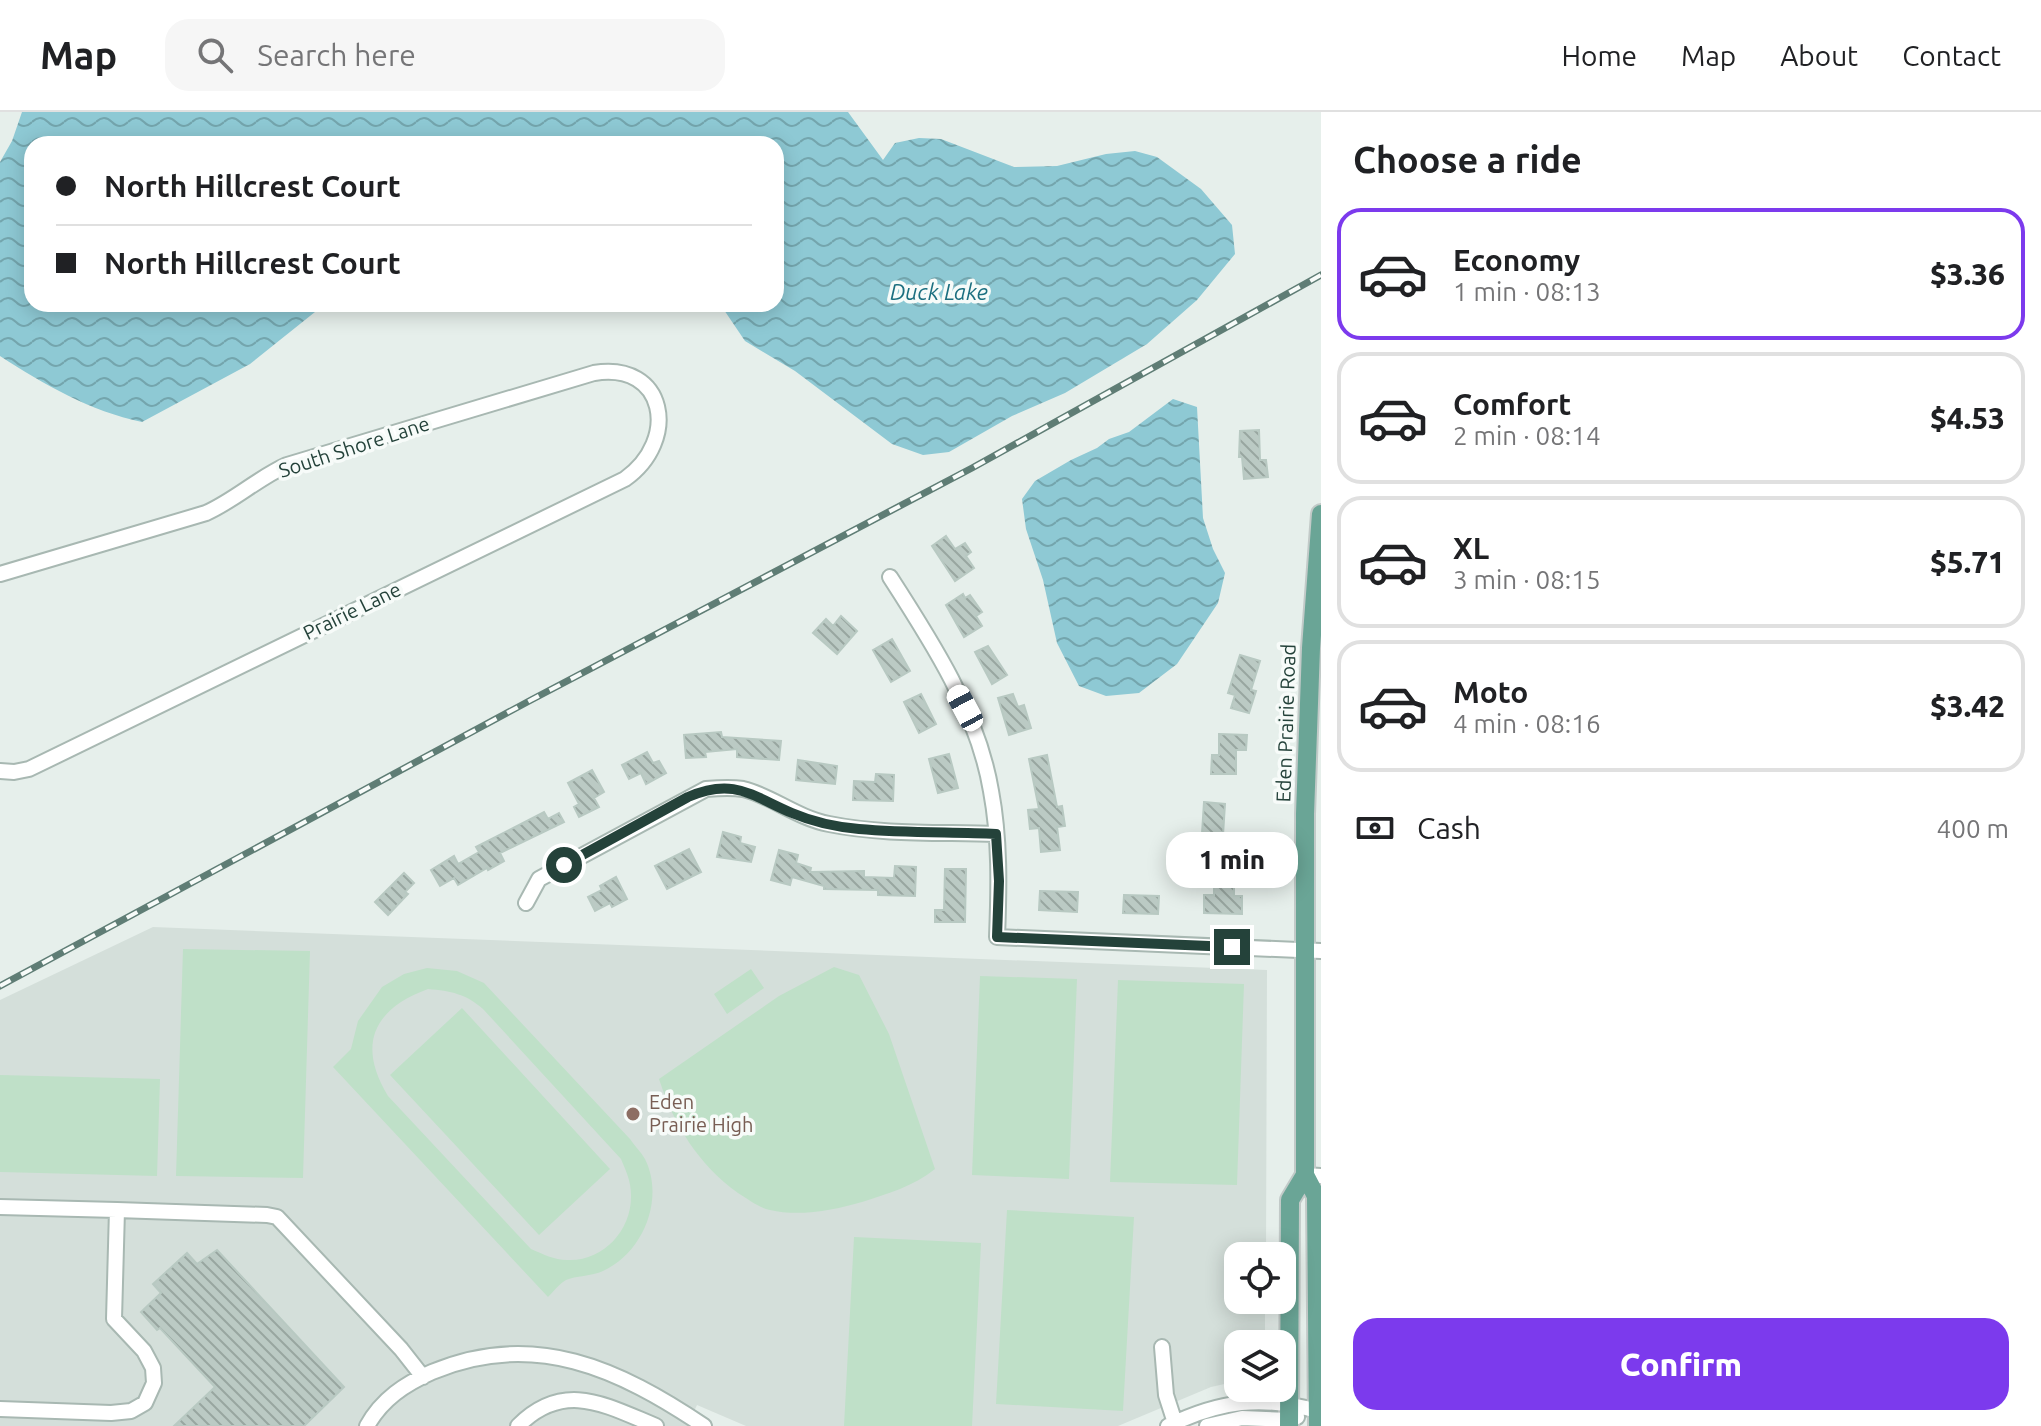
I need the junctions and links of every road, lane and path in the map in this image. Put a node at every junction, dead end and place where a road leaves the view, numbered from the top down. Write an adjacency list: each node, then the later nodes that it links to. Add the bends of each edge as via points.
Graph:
1 (656, 406): 3 (street, South Shore Lane, via 650,391 625,373 594,373 287,465 206,513); 6 (street, Prairie Lane, via 656,443 639,469 625,479 29,769)
2 (1321, 514): 5 (main road, Eden Prairie Road)
3 (0, 574)
4 (890, 577): 7 (street, via 965,708 991,790)
5 (1316, 649): 9 (main road, Eden Prairie Road, via 1305,814)
6 (0, 771)
7 (996, 834): 8 (street, via 826,824 746,790 706,789 539,879); 9 (street, via 997,937)
8 (526, 903)
9 (1313, 950): 10 (main road, Eden Prairie Road)
10 (1313, 1176): 16 (main road, Eden Prairie Road, via 1290,1200); 17 (main road, Eden Prairie Road)
11 (0, 1207): 12 (street)
12 (117, 1210): 14 (street, via 277,1217); 15 (street, via 114,1319 151,1362 154,1383 148,1398 121,1412)
13 (1162, 1347): 18 (street)
14 (423, 1377): 19 (street, via 392,1395); 22 (street, via 489,1357 556,1357 618,1375)
15 (0, 1409)
16 (1289, 1416): 17 (street); 18 (street, via 1265,1401 1221,1406); 23 (street)
17 (1319, 1416)
18 (1173, 1425)
19 (367, 1426)
20 (518, 1426): 21 (street, via 546,1405 576,1399)
21 (656, 1426)
22 (704, 1426)
23 (1207, 1426)

